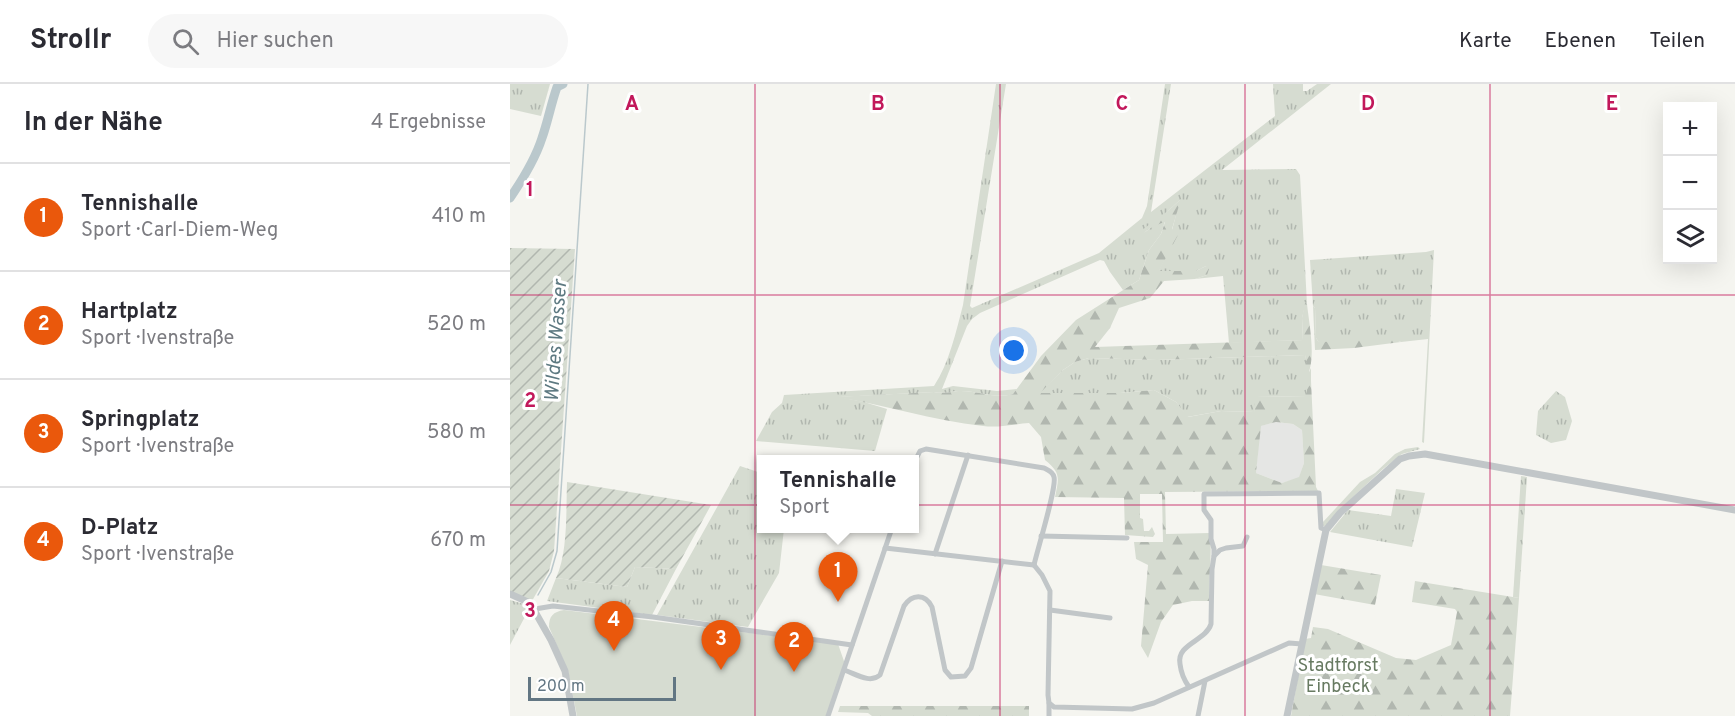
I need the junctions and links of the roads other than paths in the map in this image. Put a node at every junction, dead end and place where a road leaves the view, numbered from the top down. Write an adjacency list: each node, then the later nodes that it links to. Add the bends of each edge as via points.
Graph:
1 (918, 455): 2 (street, via 926,449)
2 (968, 455): 6 (street, via 1051,472 1055,479); 10 (street)
3 (1735, 510): 4 (street, via 1425,454 1400,459)
4 (1326, 530): 11 (street, via 1321,528 1319,493 1204,494); 18 (street)
5 (890, 533): 9 (street)
6 (1041, 536): 8 (street); 13 (street)
7 (1247, 537): 11 (street, via 1243,546 1220,550)
8 (1127, 538)
9 (885, 548): 10 (street); 19 (street)
10 (935, 554): 12 (street)
11 (1214, 556): 22 (street, via 1209,631 1182,651 1179,660)
12 (1002, 561): 13 (street); 20 (street, via 970,668 964,676 951,677 945,670 932,607 929,600 921,597 904,606 880,675 870,679)
13 (1034, 565): 16 (street, via 1050,591)
14 (510, 594): 15 (street, via 524,599)
15 (534, 609): 19 (street, via 564,607); 25 (street, via 566,672)
16 (1050, 610): 17 (street); 23 (street)
17 (1110, 618)
18 (1302, 644): 21 (street, via 1289,643); 30 (street)
19 (852, 645): 20 (street)
20 (844, 670): 26 (street)
21 (1205, 681): 22 (street); 29 (street)
22 (1190, 687): 24 (street, via 1154,703)
23 (1051, 705): 24 (street); 27 (street)
24 (1112, 709): 28 (street)
25 (573, 716)
26 (828, 716)
27 (1049, 716)
28 (1111, 716)
29 (1197, 716)
30 (1287, 716)

